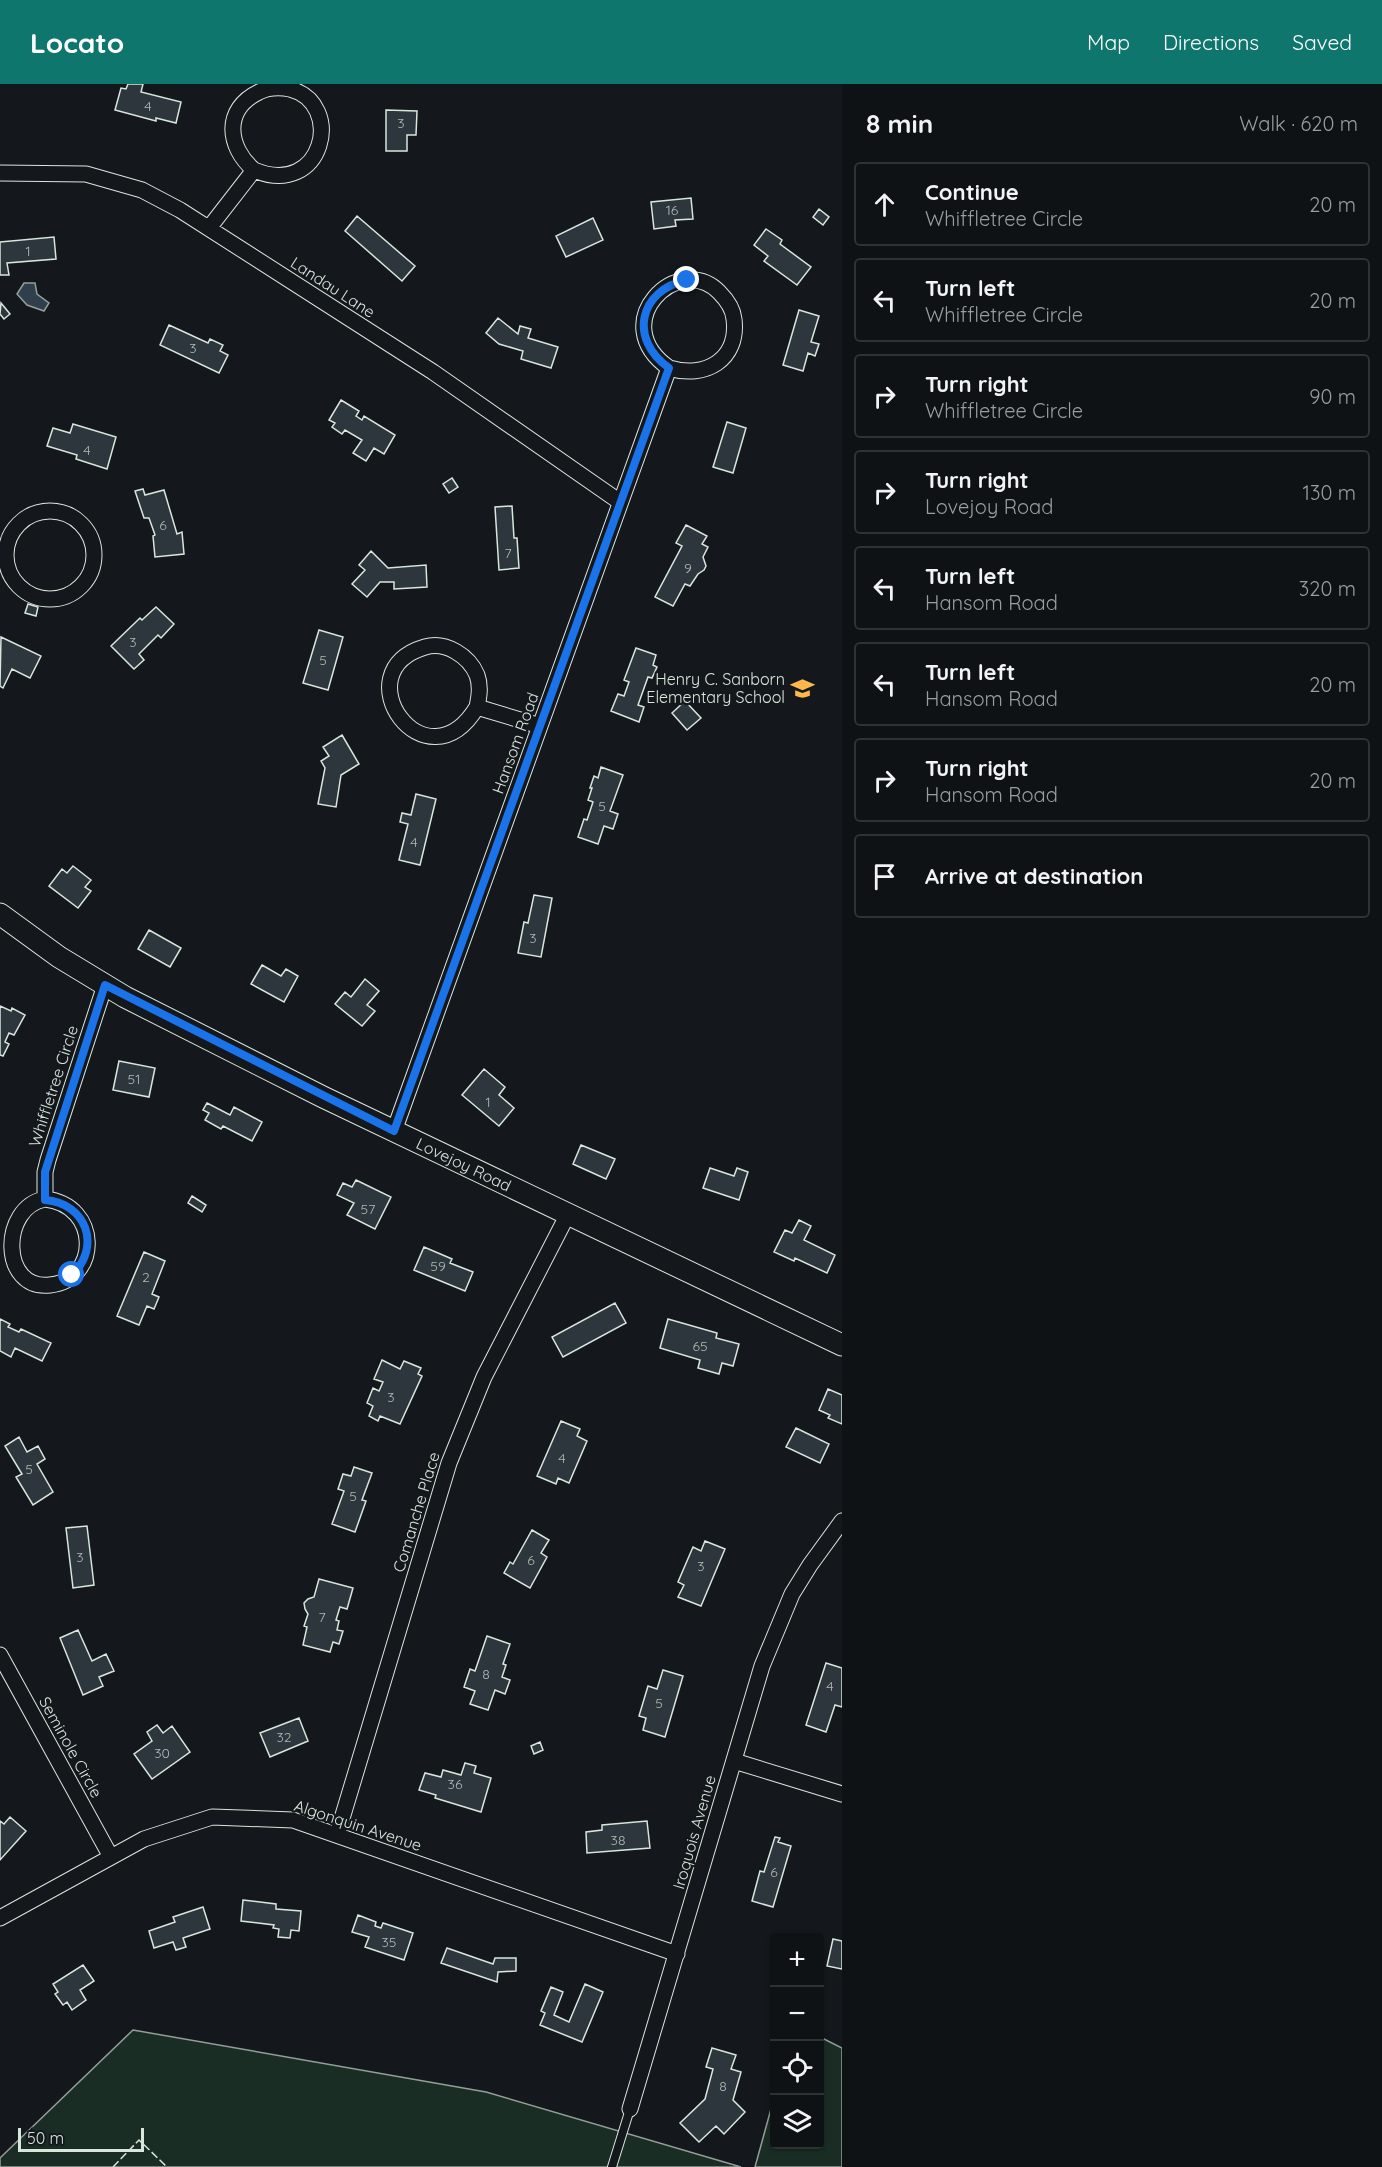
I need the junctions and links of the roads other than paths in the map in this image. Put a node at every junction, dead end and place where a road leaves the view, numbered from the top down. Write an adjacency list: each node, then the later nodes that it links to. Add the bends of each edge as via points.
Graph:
1 (254, 170): 1 (street, via 236,148 233,133 238,112 252,95 265,89 294,90 316,109 322,138 318,152 297,172 268,176); 3 (street)
2 (0, 173): 3 (street, Landau Lane, via 87,174 116,181 142,190)
3 (209, 228): 5 (street, Landau Lane, via 433,372)
4 (669, 368): 4 (street, via 648,347 644,317 660,291 687,280 703,282 727,300 734,314 736,329 732,343 713,367 683,373); 5 (street, Hansom Road)
5 (620, 502): 8 (street, Hansom Road)
6 (3, 552): 6 (street, via 13,580 23,591 51,600 78,590 88,578 94,550 82,524 70,515 42,511 16,525)
7 (477, 707): 7 (street, via 459,729 432,736 418,733 406,726 391,702 393,673 402,660 429,646 459,652 478,676); 8 (street)
8 (540, 726): 11 (street, Hansom Road)
9 (0, 914): 10 (main road, Lovejoy Road)
10 (105, 985): 11 (main road, Lovejoy Road); 12 (street, Whiffletree Circle, via 48,1160)
11 (394, 1131): 13 (main road, Lovejoy Road)
12 (45, 1200): 12 (street, via 17,1209 6,1225 2,1244 13,1271 29,1282 48,1285 65,1280 78,1269 88,1245 85,1228 76,1213 62,1203)
13 (568, 1214): 14 (main road, Lovejoy Road); 19 (street, Comanche Place, via 484,1377 449,1463)
14 (842, 1345)
15 (842, 1521): 17 (street, Iroquois Avenue, via 792,1594 762,1666)
16 (0, 1655): 20 (street, Seminole Circle)
17 (734, 1761): 18 (street); 22 (street, Iroquois Avenue)
18 (842, 1794)
19 (337, 1835): 20 (street, Algonquin Avenue, via 293,1820 212,1817 144,1839); 22 (street, Algonquin Avenue)
20 (111, 1857): 21 (street, Algonquin Avenue)
21 (0, 1918)
22 (677, 1954): 23 (street, Iroquois Avenue)
23 (630, 2109): 24 (lane, Iroquois Avenue)
24 (612, 2167)

